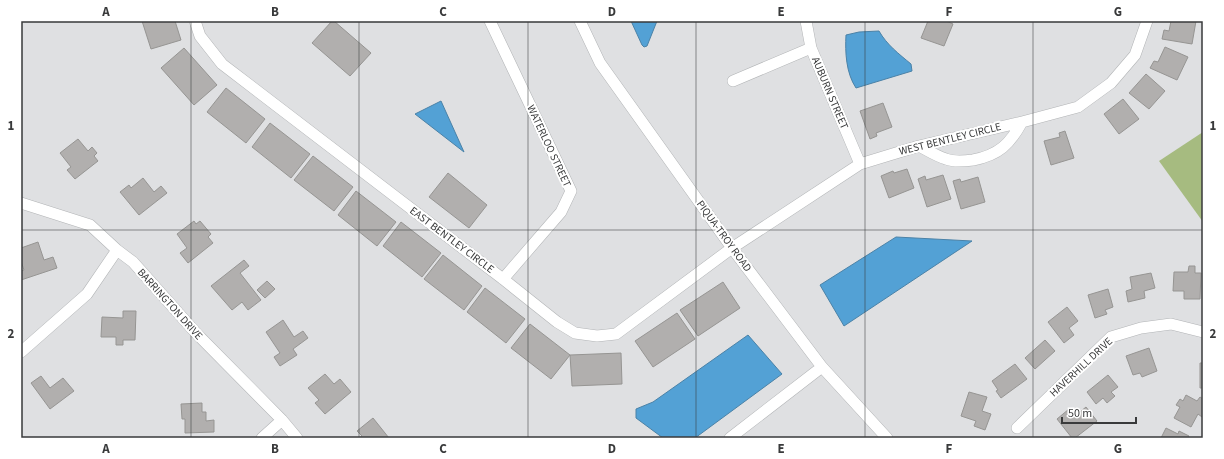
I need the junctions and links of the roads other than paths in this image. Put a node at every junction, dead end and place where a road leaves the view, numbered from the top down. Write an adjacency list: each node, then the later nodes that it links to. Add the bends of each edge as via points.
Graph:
1 (195, 21): 14 (street, EAST BENTLEY CIRCLE, via 200,36 222,64)
2 (490, 21): 14 (street, WATERLOO STREET, via 571,191 561,212)
3 (580, 21): 12 (street, PIQUA-TROY ROAD, via 600,64)
4 (806, 21): 6 (street, AUBURN STREET)
5 (1147, 21): 8 (street, WEST BENTLEY CIRCLE, via 1135,55 1111,83 1078,107)
6 (811, 48): 7 (street); 10 (street, AUBURN STREET)
7 (733, 81)
8 (1022, 122): 9 (street, WEST BENTLEY CIRCLE); 9 (street, via 1015,135 1002,148 987,157 966,161 947,160)
9 (919, 146): 10 (street, WEST BENTLEY CIRCLE)
10 (860, 164): 12 (street, WEST BENTLEY CIRCLE)
11 (21, 203): 13 (street, BARRINGTON DRIVE, via 90,225)
12 (732, 248): 14 (street, EAST BENTLEY CIRCLE, via 616,334 597,336 575,333); 17 (street, PIQUA-TROY ROAD)
13 (117, 250): 16 (street, via 87,294); 18 (street, BARRINGTON DRIVE, via 133,262 196,333)
14 (503, 279)
15 (1203, 332): 19 (street, HAVERHILL DRIVE, via 1171,324 1141,328 1111,337)
16 (21, 352)
17 (822, 367): 22 (street); 23 (street, PIQUA-TROY ROAD)
18 (282, 420): 20 (street); 21 (street, BARRINGTON DRIVE)
19 (1017, 428)
20 (262, 438)
21 (297, 438)
22 (730, 438)
23 (887, 438)

